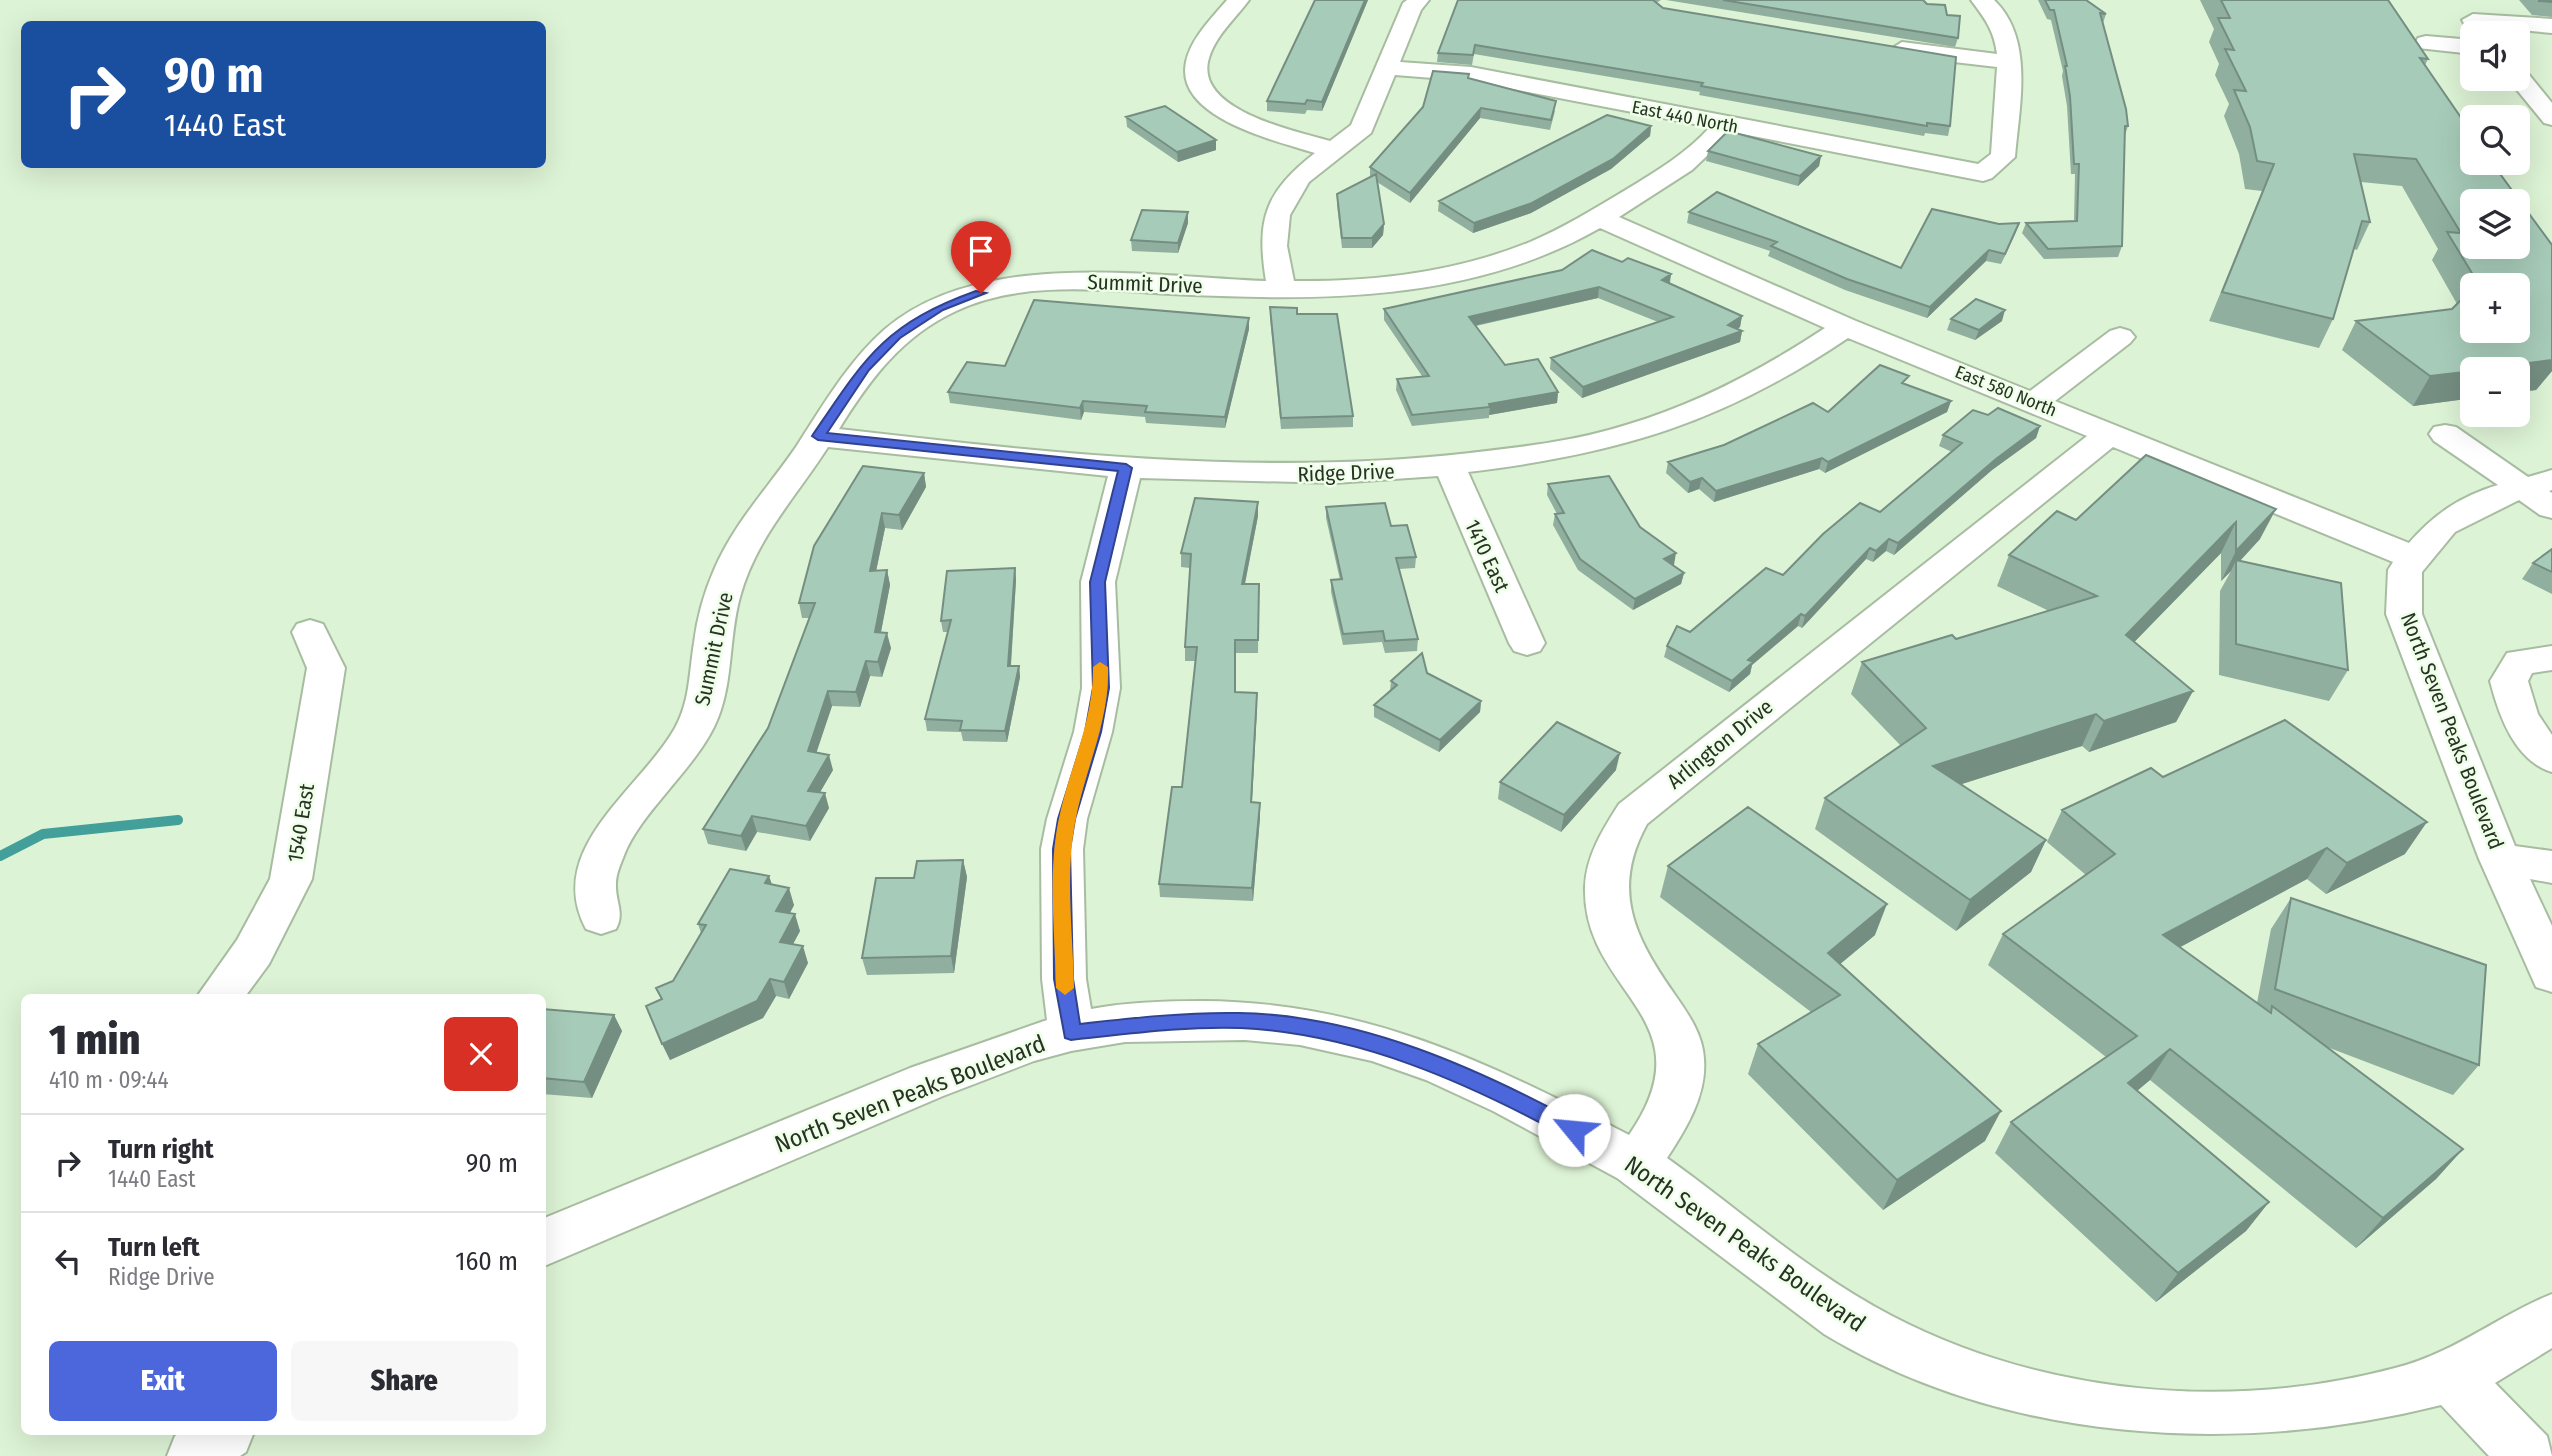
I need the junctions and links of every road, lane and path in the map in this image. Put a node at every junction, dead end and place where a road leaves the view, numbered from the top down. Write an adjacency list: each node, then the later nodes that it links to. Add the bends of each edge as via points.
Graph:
1 (1238, 0): 16 (street, via 1198,56 1195,71 1202,88 1211,102 1239,116)
2 (1418, 0): 12 (street)
3 (1982, 0): 11 (street, via 2010,45)
4 (2456, 0): 5 (street)
5 (2473, 21)
6 (2530, 26): 7 (street)
7 (2552, 26)
8 (2426, 43): 10 (street)
9 (1877, 44): 11 (street)
10 (2460, 46)
11 (2008, 62): 17 (street, via 2003,157)
12 (1385, 68): 15 (street, East 440 North, via 1471,74); 16 (street, via 1362,128)
13 (2530, 91): 14 (street)
14 (2552, 118)
15 (1725, 125): 17 (street, East 440 North); 19 (street, Summit Drive, via 1707,148)
16 (1332, 150): 20 (street, via 1299,178 1277,215 1274,246)
17 (1983, 173): 18 (street)
18 (1997, 195)
19 (1600, 218): 20 (street, Summit Drive, via 1536,250 1453,271 1364,288); 21 (street, East 580 North)
20 (1281, 288): 26 (street, Summit Drive, via 1069,282 981,293 939,308 895,335 864,368)
21 (1846, 327): 23 (street, East 580 North); 27 (street, Ridge Drive, via 1743,389 1651,428 1556,451)
22 (2120, 337): 23 (street)
23 (2034, 402): 24 (street, East 580 North)
24 (2110, 433): 31 (street, East 580 North); 42 (street, Arlington Drive, via 1633,814 1617,838 1607,865 1605,898 1613,930 1679,1036 1682,1075 1664,1123)
25 (2445, 434): 29 (street)
26 (818, 436): 28 (street, Ridge Drive); 38 (street, Summit Drive, via 748,532 732,566 714,630 706,698 697,723 684,748 614,832 594,881)
27 (1450, 467): 28 (street, Ridge Drive, via 1306,475); 33 (street, 1410 East)
28 (1126, 468): 41 (street, via 1098,582 1101,688 1062,849 1064,979)
29 (2536, 484): 30 (street); 31 (street, North Seven Peaks Boulevard, via 2494,497 2443,525)
30 (2552, 508)
31 (2415, 558): 36 (street, North Seven Peaks Boulevard, via 2405,570 2404,614)
32 (310, 632): 40 (street, 1540 East, via 327,668 291,879 253,952)
33 (1527, 643)
34 (2552, 658): 35 (street, via 2520,662 2509,681 2518,718)
35 (2552, 758)
36 (2500, 859): 37 (street); 39 (street, North Seven Peaks Boulevard)
37 (2552, 867)
38 (601, 917)
39 (2552, 974)
40 (221, 994)
41 (1071, 1032): 42 (street, North Seven Peaks Boulevard, via 1241,1020 1305,1027 1368,1041 1512,1097); 43 (street, North Seven Peaks Boulevard, via 982,1062)
42 (1636, 1164): 45 (street, North Seven Peaks Boulevard, via 1794,1282 1874,1335 2030,1401 2173,1430 2260,1432 2329,1427)
43 (546, 1242)
44 (2552, 1319): 45 (street, North Seven Peaks Boulevard, via 2492,1365)
45 (2458, 1384): 46 (street)
46 (2527, 1456)

